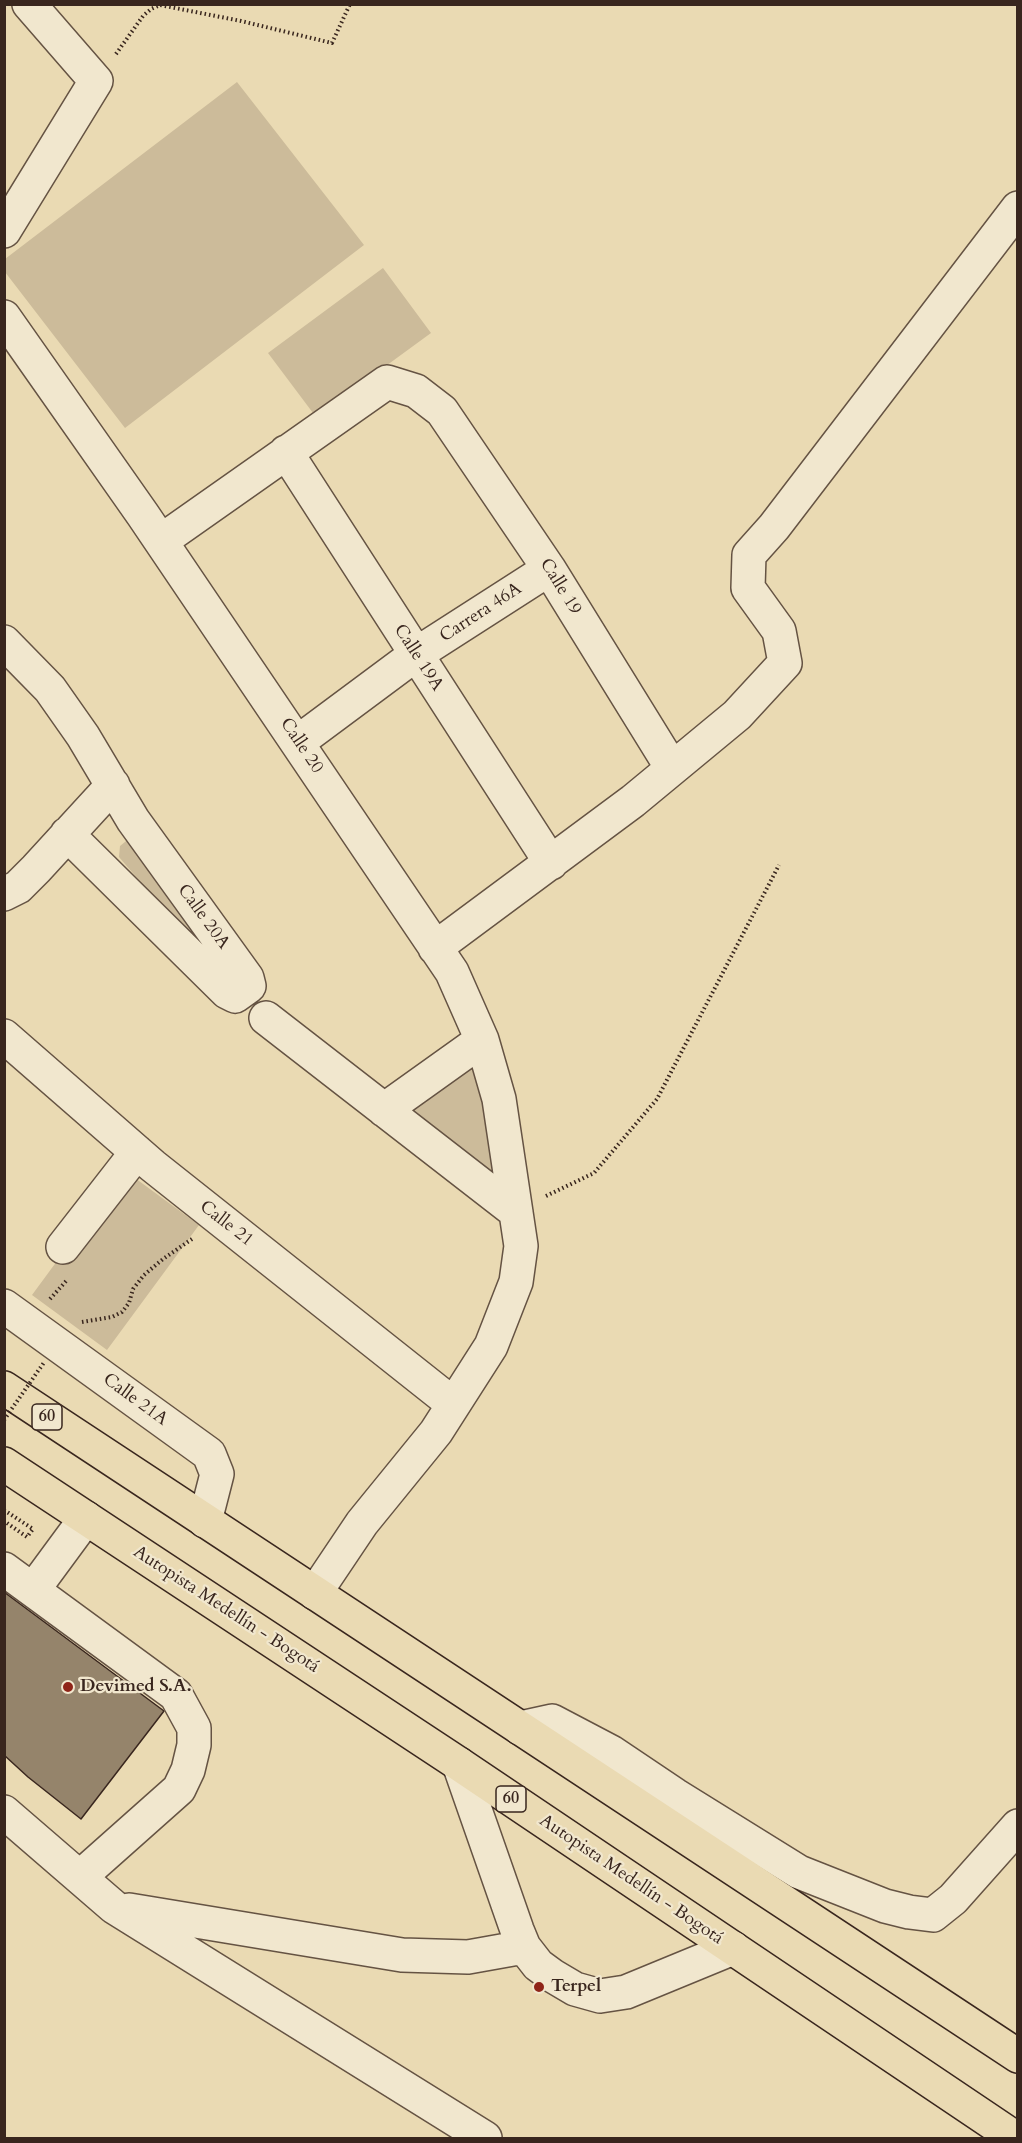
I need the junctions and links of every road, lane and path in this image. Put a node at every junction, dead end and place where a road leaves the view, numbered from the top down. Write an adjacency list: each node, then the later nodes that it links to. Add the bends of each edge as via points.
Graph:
1 (29, 4): 4 (street)
2 (350, 4): 3 (path, via 332,43)
3 (161, 5): 4 (path, via 143,16)
4 (96, 81): 6 (street)
5 (1017, 208): 14 (street, via 749,555 748,588 779,631 785,663 737,716)
6 (4, 231)
7 (4, 317): 9 (street, Calle 20)
8 (286, 452): 9 (street); 10 (street, Calle 19, via 387,382 416,391 442,411); 12 (street, Calle 19A)
9 (161, 541): 13 (street, Calle 20)
10 (549, 569): 12 (street, Carrera 46A); 14 (street, Calle 19)
11 (6, 642): 15 (street, Calle 20A, via 50,689)
12 (415, 655): 13 (street, Carrera 46A); 17 (street, Calle 19A)
13 (298, 742): 20 (street, Calle 20)
14 (672, 768): 17 (street)
15 (113, 785): 16 (street); 16 (street, Calle 20A, via 133,820 249,986 235,996 227,992)
16 (67, 834): 19 (street, via 18,887)
17 (551, 863): 20 (street)
18 (779, 865): 26 (path, via 657,1099 594,1173)
19 (4, 894)
20 (435, 948): 23 (street, Calle 20, via 452,972)
21 (266, 1018): 24 (street)
22 (4, 1036): 25 (street, Calle 21)
23 (482, 1040): 24 (street); 26 (street, Calle 20, via 499,1099)
24 (384, 1110): 26 (street)
25 (137, 1152): 28 (street); 32 (street, Calle 21)
26 (516, 1212): 32 (street, Calle 20, via 521,1246 516,1282 491,1346)
27 (192, 1239): 30 (path, via 144,1275 122,1312 78,1322)
28 (63, 1247)
29 (4, 1306): 30 (street, Calle 21A)
30 (48, 1349): 33 (path, bridge); 38 (street, Calle 21A, via 209,1454 217,1474)
31 (4, 1388): 38 (highway, 60)
32 (453, 1404): 41 (street, Calle 20, via 436,1432 362,1523)
33 (4, 1420)
34 (4, 1464): 36 (highway, Autopista Medellín - Bogotá / 60)
35 (4, 1510): 37 (path, via 33,1529 27,1537)
36 (86, 1518): 40 (street); 43 (highway, Autopista Medellín - Bogotá / 60)
37 (4, 1521)
38 (205, 1521): 41 (highway, 60)
39 (4, 1569): 40 (street)
40 (33, 1590): 46 (street, via 176,1695 194,1728 188,1770 178,1790)
41 (315, 1593): 42 (highway, 60)
42 (520, 1728): 45 (street, via 552,1721 585,1737 799,1872 909,1912 933,1915 953,1899); 50 (highway, 60)
43 (459, 1764): 48 (street); 49 (highway, Autopista Medellín - Bogotá / 60)
44 (4, 1812): 46 (street)
45 (1017, 1826)
46 (80, 1877): 47 (street)
47 (114, 1907): 48 (street, via 402,1955 468,1957); 51 (street)
48 (524, 1947): 49 (street, via 553,1976 575,1989 600,1996 626,1992)
49 (733, 1948): 52 (highway, Autopista Medellín - Bogotá / 60)
50 (1017, 2056)
51 (485, 2139)
52 (1016, 2139)

